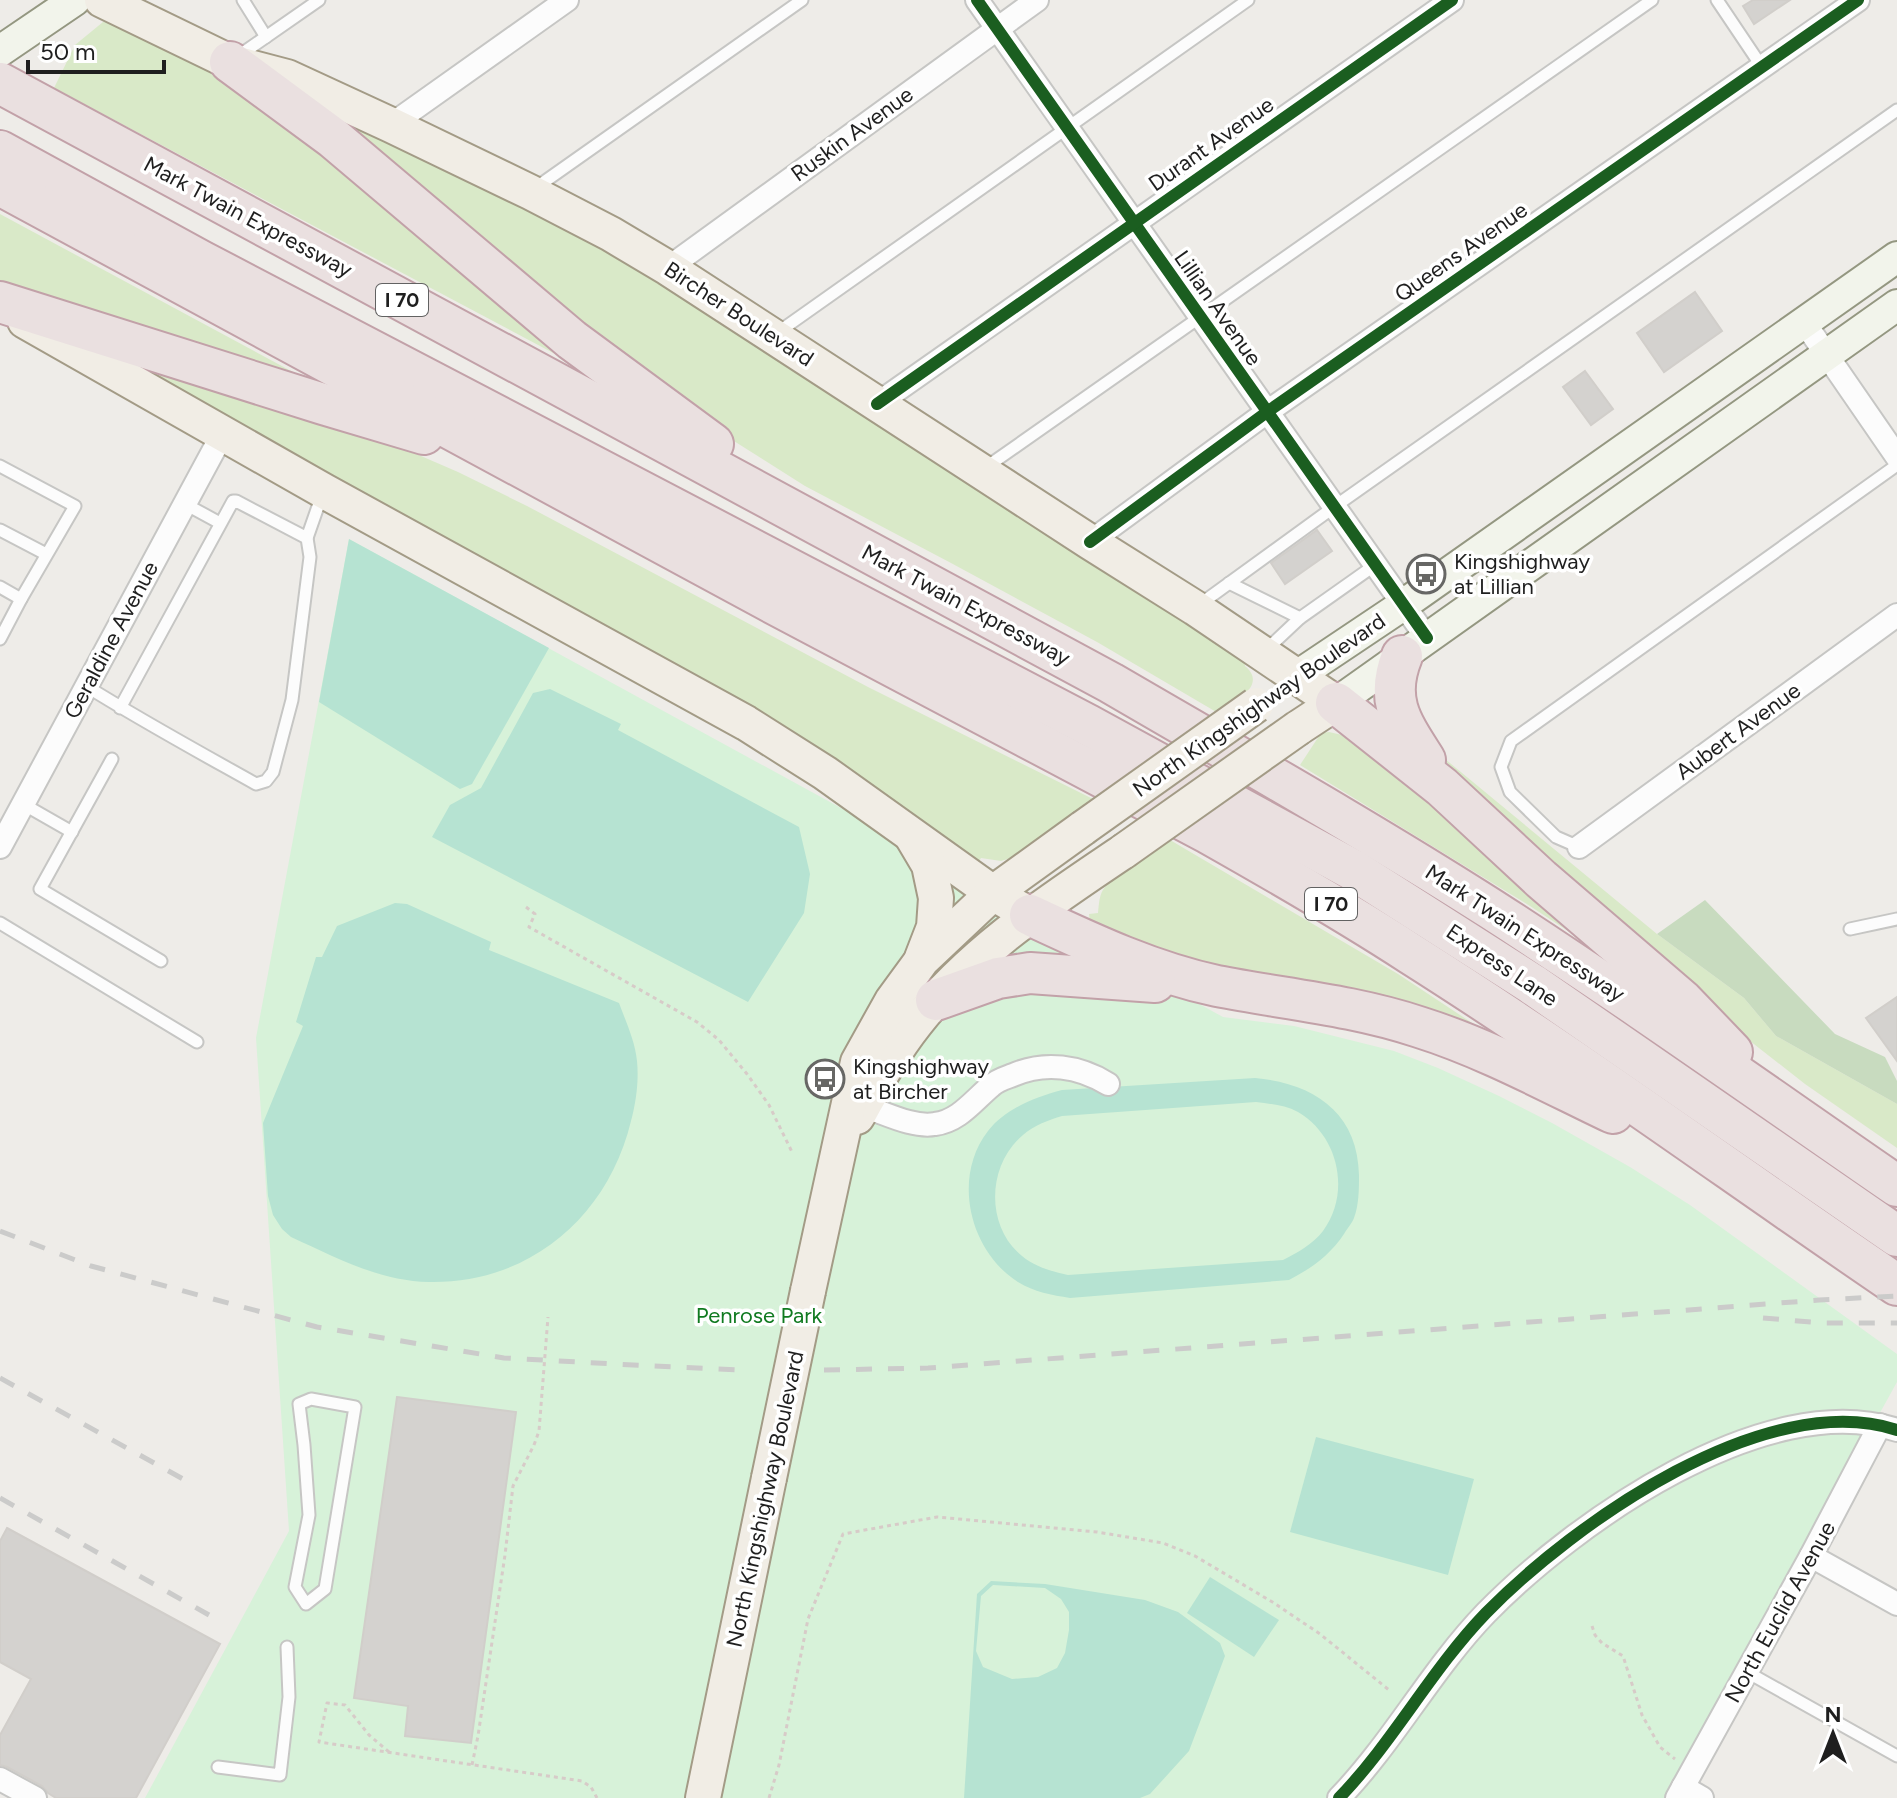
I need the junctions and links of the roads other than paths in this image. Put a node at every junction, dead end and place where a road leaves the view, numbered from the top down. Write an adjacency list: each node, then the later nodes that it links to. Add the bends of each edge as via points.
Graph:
1 (75, 0): 18 (main road)
2 (102, 0): 16 (main road, Bircher Boulevard)
3 (150, 0): 16 (main road)
4 (243, 0): 17 (lane)
5 (319, 0): 17 (lane)
6 (567, 0): 23 (street)
7 (802, 0): 27 (lane)
8 (977, 0): 15 (street, Lillian Avenue)
9 (1037, 0): 15 (street, Ruskin Avenue)
10 (1248, 0): 24 (lane)
11 (1452, 0): 28 (street, Durant Avenue)
12 (1652, 0): 33 (lane)
13 (1717, 0): 20 (lane)
14 (1858, 0): 20 (street, Queens Avenue)
15 (997, 28): 24 (street, Lillian Avenue); 30 (street, Ruskin Avenue)
16 (165, 31): 19 (main road, Bircher Boulevard)
17 (266, 37): 19 (lane)
18 (0, 51)
19 (230, 62): 23 (main road, Bircher Boulevard, via 287,77); 48 (highway, via 333,138 572,340)
20 (1762, 67): 38 (street, Queens Avenue)
21 (0, 83): 48 (highway, Mark Twain Expressway / I 70)
22 (1897, 110): 47 (lane)
23 (391, 125): 27 (main road, Bircher Boulevard)
24 (1066, 127): 28 (street, Lillian Avenue); 35 (lane)
25 (0, 151): 92 (highway, Express Lane, via 1355,871 1532,984)
26 (0, 185): 40 (highway, I 70)
27 (530, 192): 30 (main road, Bircher Boulevard)
28 (1134, 223): 33 (street, Lillian Avenue); 37 (street, Durant Avenue)
29 (1897, 257): 34 (main road, North Kingshighway Boulevard)
30 (668, 268): 35 (main road, Bircher Boulevard)
31 (0, 305): 39 (main road); 40 (highway)
32 (1897, 305): 36 (main road, North Kingshighway Boulevard)
33 (1200, 316): 38 (street, Lillian Avenue); 44 (lane)
34 (1804, 322): 36 (street); 58 (main road, North Kingshighway Boulevard)
35 (773, 336): 37 (main road, Bircher Boulevard)
36 (1828, 354): 41 (street); 63 (main road, North Kingshighway Boulevard)
37 (877, 404): 44 (main road, Bircher Boulevard)
38 (1267, 412): 47 (street, Lillian Avenue); 52 (street, Queens Avenue)
39 (223, 433): 45 (main road); 46 (street, Geraldine Avenue)
40 (501, 456): 90 (highway, I 70, via 1277,872 1496,1009)
41 (1897, 457)
42 (1897, 465): 75 (lane, via 1511,741 1501,767 1510,792 1556,837)
43 (0, 466): 53 (lane, via 75,506)
44 (981, 471): 52 (main road, Bircher Boulevard)
45 (324, 491): 51 (lane); 73 (main road, via 746,723)
46 (185, 504): 49 (lane); 66 (street, Geraldine Avenue)
47 (1334, 507): 54 (street, Lillian Avenue); 55 (lane)
48 (804, 516): 88 (highway, Mark Twain Expressway / I 70, via 1111,683 1343,818 1492,910)
49 (220, 523): 51 (lane, via 236,501); 68 (lane)
50 (0, 530): 53 (lane)
51 (307, 538): 68 (lane, via 310,557 292,700 266,781 256,784)
52 (1090, 542): 59 (main road, Bircher Boulevard)
53 (46, 554): 57 (lane)
54 (1375, 565): 58 (street, Lillian Avenue); 61 (lane)
55 (1229, 583): 59 (lane); 61 (lane)
56 (0, 587): 57 (lane)
57 (21, 599): 62 (lane)
58 (1403, 605): 63 (street, Lillian Avenue); 65 (main road, North Kingshighway Boulevard)
59 (1195, 608): 64 (main road, Bircher Boulevard)
60 (1897, 615): 75 (street, Aubert Avenue)
61 (1300, 618): 64 (lane)
62 (0, 639)
63 (1414, 647): 67 (main road, North Kingshighway Boulevard); 70 (highway, via 1394,681 1393,696 1401,723)
64 (1262, 653): 65 (main road, Bircher Boulevard)
65 (1297, 676): 67 (main road, Bircher Boulevard); 76 (main road, North Kingshighway Boulevard, bridge)
66 (86, 686): 68 (lane); 71 (street, Geraldine Avenue)
67 (1336, 703): 70 (highway); 77 (main road, North Kingshighway Boulevard, bridge)
68 (120, 708)
69 (112, 759): 72 (lane)
70 (1442, 787): 88 (highway, via 1683,1001)
71 (23, 804): 72 (lane); 74 (street, Geraldine Avenue)
72 (72, 832): 82 (lane, via 40,889)
73 (910, 834): 76 (main road); 81 (main road, via 929,865 936,898 934,927)
74 (0, 847)
75 (1579, 847)
76 (993, 893): 77 (main road); 81 (main road, North Kingshighway Boulevard)
77 (1030, 915): 83 (highway, via 1128,959); 84 (main road, North Kingshighway Boulevard, via 964,969)
78 (1897, 919): 80 (lane)
79 (0, 923): 85 (lane)
80 (1850, 929)
81 (922, 960): 89 (main road, North Kingshighway Boulevard, via 858,1062)
82 (161, 961)
83 (1214, 985): 84 (highway, via 1030,973 998,978); 90 (highway, via 1353,1010 1431,1031)
84 (936, 1000): 87 (main road, North Kingshighway Boulevard)
85 (197, 1042)
86 (1108, 1084): 87 (street, via 1068,1068 1042,1066 993,1083 957,1116 936,1124 912,1124)
87 (863, 1106): 89 (main road, North Kingshighway Boulevard)
88 (1787, 1110): 91 (highway, Mark Twain Expressway / I 70)
89 (837, 1152): 105 (main road, North Kingshighway Boulevard, bridge)
90 (1721, 1165): 93 (highway, I 70)
91 (1897, 1186)
92 (1897, 1236)
93 (1897, 1285)
94 (1889, 1428): 95 (street, North Euclid Avenue); 106 (street, via 1836,1421 1788,1428 1730,1446 1661,1478 1606,1515 1486,1613)
95 (1811, 1556): 97 (street); 99 (street, North Euclid Avenue)
96 (306, 1604): 96 (lane, via 325,1589 355,1407 311,1399 299,1404 309,1515 295,1587)
97 (1897, 1604)
98 (287, 1647): 101 (lane, via 289,1697 280,1775)
99 (1747, 1672): 100 (lane); 103 (street, North Euclid Avenue)
100 (1897, 1756)
101 (218, 1767)
102 (0, 1779): 104 (street)
103 (1688, 1794)
104 (35, 1798)
105 (703, 1798)
106 (1339, 1798)

